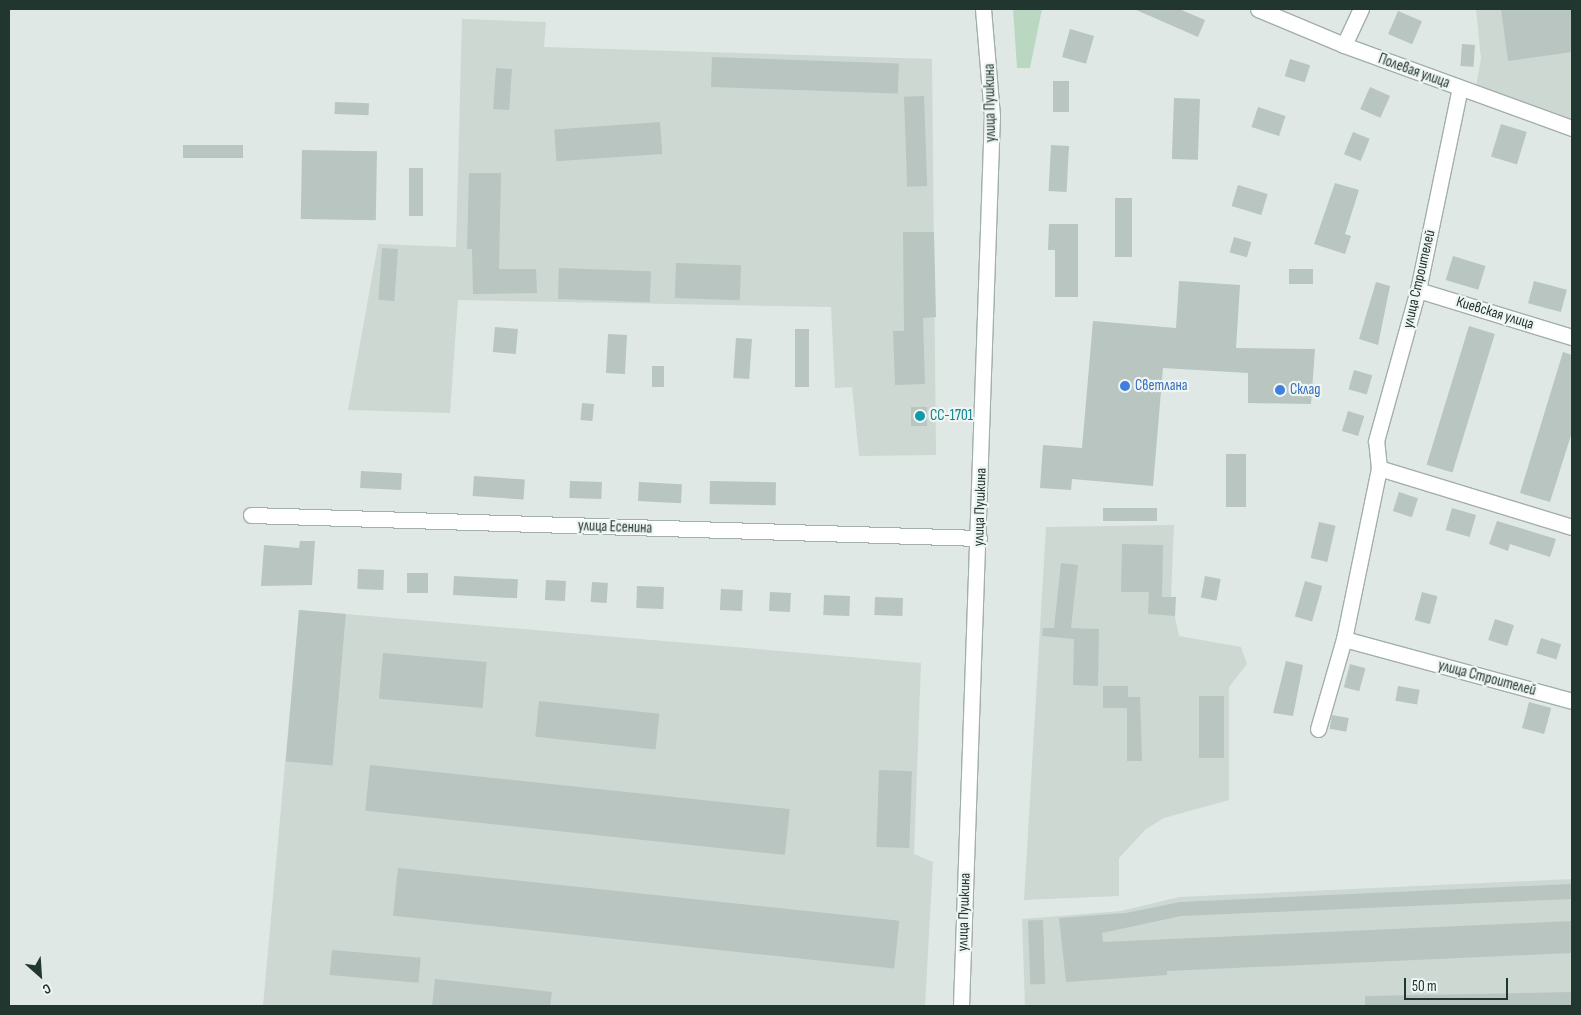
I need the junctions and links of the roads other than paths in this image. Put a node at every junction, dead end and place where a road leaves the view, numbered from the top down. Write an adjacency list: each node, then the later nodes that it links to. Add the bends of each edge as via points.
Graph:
1 (983, 9): 12 (street, улица Пушкина, via 992,116)
2 (1258, 9): 4 (street, Полевая улица)
3 (1361, 9): 4 (street)
4 (1344, 45): 5 (street, Полевая улица)
5 (1460, 88): 6 (street, Полевая улица); 7 (street, улица Строителей)
6 (1572, 128)
7 (1418, 290): 8 (street, Киевская улица); 9 (street, улица Строителей, via 1376,441)
8 (1572, 337)
9 (1379, 468): 11 (street); 13 (street, улица Строителей)
10 (251, 515): 12 (street, улица Есенина)
11 (1572, 527)
12 (979, 538): 16 (street, улица Пушкина)
13 (1344, 639): 14 (street, улица Строителей); 15 (street, улица Строителей)
14 (1572, 700)
15 (1318, 729)
16 (961, 1006)

